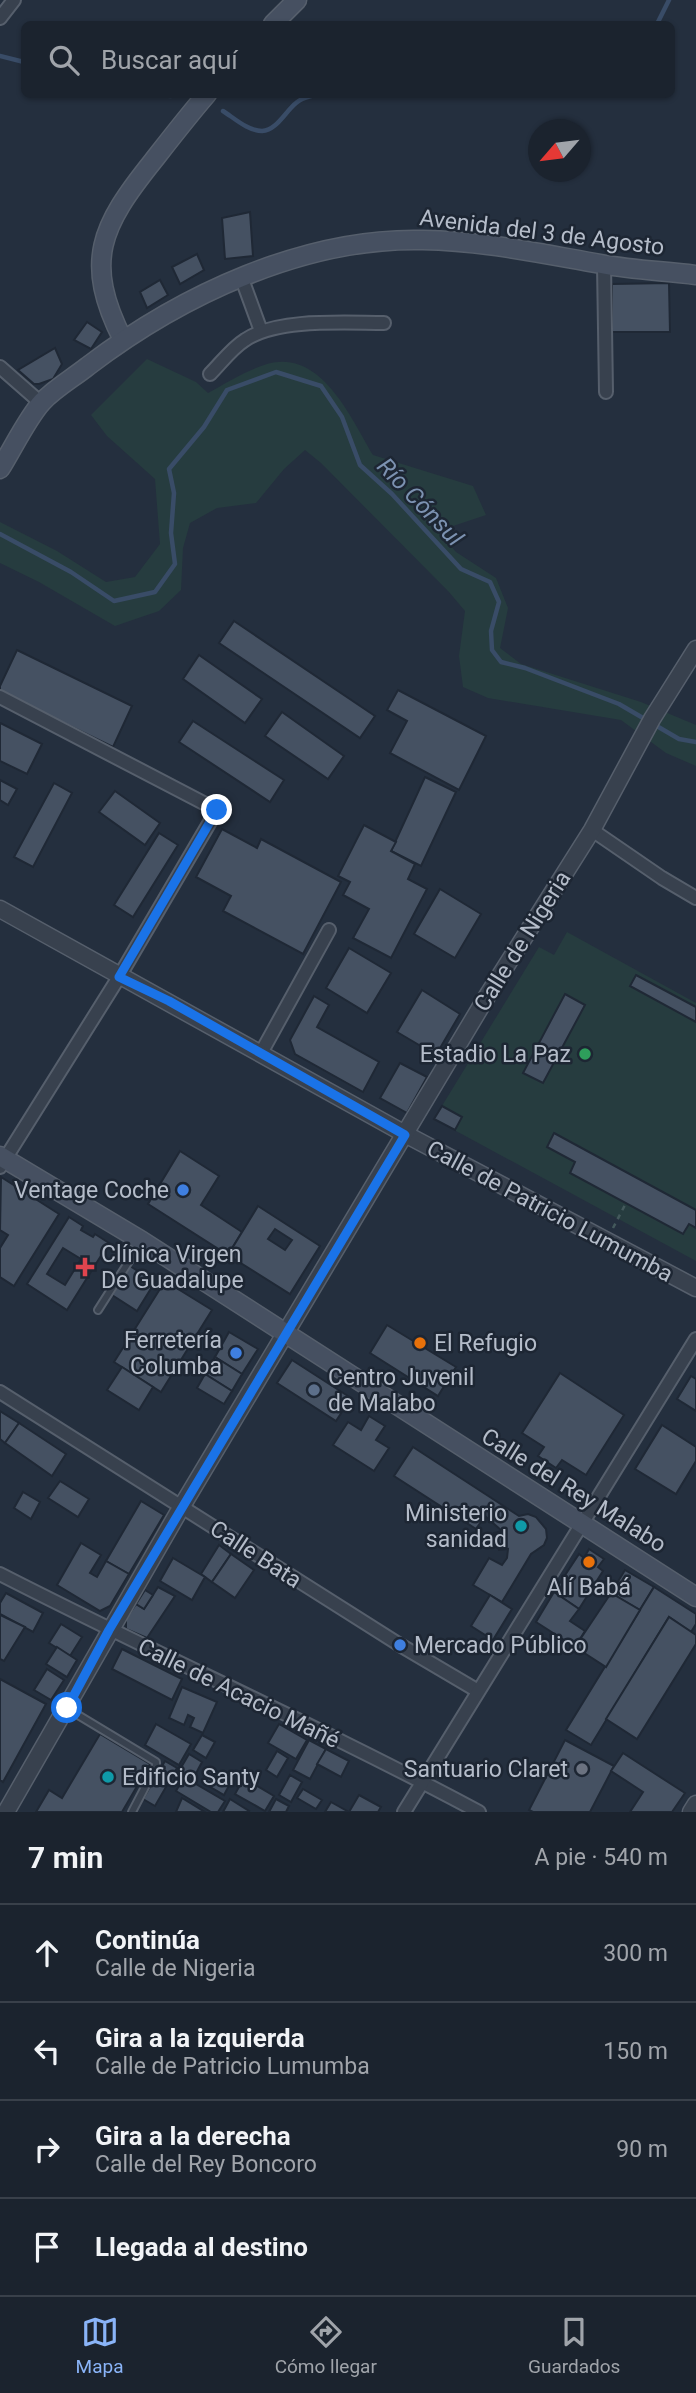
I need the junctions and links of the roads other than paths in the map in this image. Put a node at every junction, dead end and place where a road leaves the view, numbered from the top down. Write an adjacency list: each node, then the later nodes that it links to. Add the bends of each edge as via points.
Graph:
1 (14, 0): 3 (street)
2 (297, 0): 4 (main road)
3 (0, 18)
4 (276, 21)
5 (204, 98): 11 (main road, via 134,184 109,225 102,249 102,288)
6 (604, 265): 7 (main road, Avenida del 3 de Agosto); 8 (main road, Avenida del 3 de Agosto, via 531,251 423,240 317,251); 14 (street)
7 (696, 275)
8 (242, 279): 10 (street); 11 (main road, Avenida del 3 de Agosto, via 176,307)
9 (384, 323): 10 (street, via 311,323)
10 (261, 331): 13 (street, via 243,341)
11 (123, 340): 15 (main road, Avenida del 3 de Agosto)
12 (0, 368): 15 (street)
13 (210, 374)
14 (606, 392)
15 (41, 403): 16 (main road, Avenida del 3 de Agosto)
16 (0, 469)
17 (696, 649): 19 (street, Calle de Nigeria)
18 (0, 697): 23 (street, via 217,810)
19 (592, 830): 20 (street); 25 (street, Calle de Nigeria)
20 (696, 898)
21 (0, 909): 23 (street, Calle de Patricio Lumumba)
22 (329, 930): 24 (street)
23 (119, 977): 24 (street, Calle de Patricio Lumumba); 26 (street)
24 (261, 1053): 25 (street, Calle de Patricio Lumumba)
25 (405, 1135): 28 (street, Calle de Patricio Lumumba); 30 (street, Calle de Nigeria)
26 (2, 1161): 27 (main road, Calle del Rey Malabo)
27 (142, 1241): 29 (lane); 30 (main road, Calle del Rey Malabo)
28 (696, 1288)
29 (97, 1310)
30 (285, 1334): 33 (street, Calle de Nigeria); 34 (main road, Calle del Rey Malabo)
31 (696, 1339): 34 (street)
32 (0, 1392): 33 (street, Calle Bata)
33 (182, 1506): 37 (street, Calle de Nigeria); 38 (street, Calle Bata)
34 (581, 1523): 36 (main road, Calle del Rey Malabo); 38 (street)
35 (0, 1574): 37 (street, Calle de Acacio Mañé)
36 (696, 1597)
37 (109, 1630): 39 (street, Calle de Nigeria); 40 (street, Calle de Acacio Mañé)
38 (478, 1691): 40 (street)
39 (67, 1708): 42 (street, Calle de Nigeria); 43 (lane, via 156,1762)
40 (422, 1781): 44 (street); 45 (street, Calle de Acacio Mañé)
41 (696, 1804): 46 (street)
42 (5, 1812)
43 (132, 1812)
44 (404, 1812)
45 (479, 1812)
46 (691, 1812)

